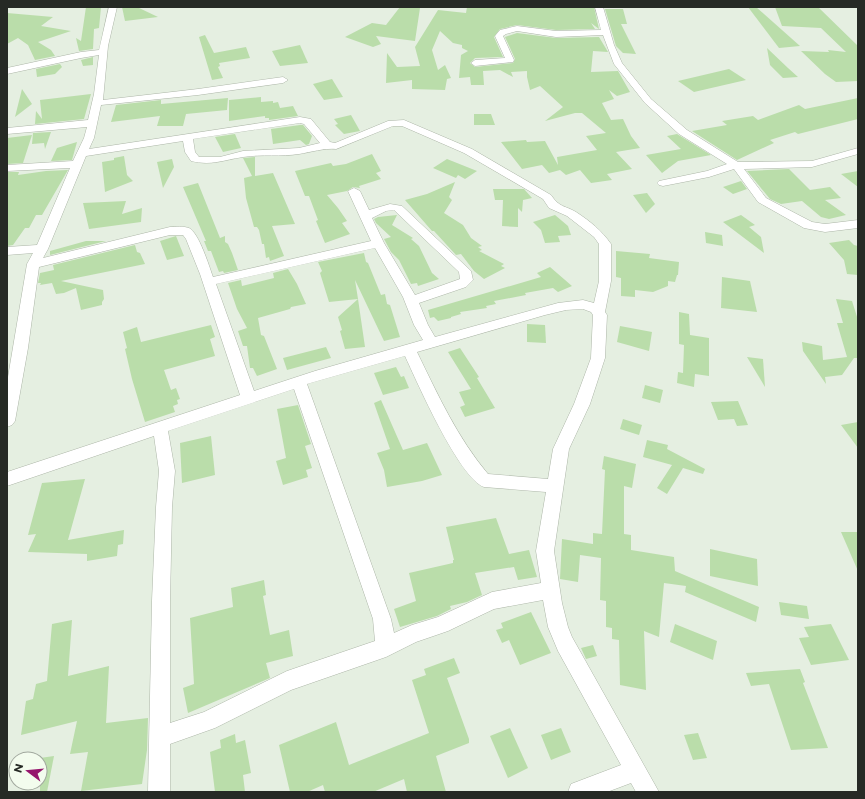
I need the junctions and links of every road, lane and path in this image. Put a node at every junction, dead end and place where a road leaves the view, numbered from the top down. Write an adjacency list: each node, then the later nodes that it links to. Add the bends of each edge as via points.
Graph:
1 (113, 7): 4 (street)
2 (599, 7): 3 (street)
3 (607, 32): 5 (street, via 556,34 512,29 502,32 499,36 510,60); 16 (street, via 618,64 648,101 683,132)
4 (104, 52): 6 (street); 8 (street)
5 (475, 63)
6 (7, 72)
7 (283, 80): 8 (street)
8 (97, 103): 9 (street)
9 (93, 123): 10 (street); 14 (street)
10 (7, 131)
11 (187, 137): 12 (street, via 300,120 308,121); 12 (street, via 190,152 195,159 205,161 243,154 299,152); 14 (street)
12 (327, 145): 28 (street, via 336,146 392,123 401,122 468,151 501,169 547,197 553,206 570,214 602,239 606,248 605,281)
13 (858, 151): 16 (street, via 812,164)
14 (83, 153): 15 (street)
15 (78, 164): 17 (street); 23 (street)
16 (736, 165): 18 (street, via 709,174); 21 (street, via 762,200 808,225 822,228)
17 (7, 168)
18 (663, 183)
19 (354, 191): 20 (street)
20 (366, 216): 22 (street); 27 (street, via 395,206 465,271 468,280 461,284)
21 (858, 224)
22 (378, 244): 26 (street); 27 (street)
23 (42, 249): 24 (street); 25 (street)
24 (7, 251)
25 (33, 264): 26 (street, via 177,230 186,231 192,239); 33 (street, via 21,348)
26 (208, 282): 32 (street)
27 (411, 301): 29 (street)
28 (596, 306): 29 (street, via 570,306); 37 (street, via 600,315 598,358 582,404 561,449)
29 (432, 343): 30 (street)
30 (409, 350): 31 (street); 37 (street, via 454,442 484,480)
31 (299, 382): 32 (street); 39 (street, via 382,619)
32 (249, 399): 35 (street)
33 (9, 401): 34 (street)
34 (7, 421)
35 (160, 428): 36 (street); 40 (street, via 167,471 161,601)
36 (7, 479)
37 (554, 486): 38 (street, via 545,551)
38 (551, 590): 39 (street, via 492,601); 41 (street, via 558,627 565,644)
39 (386, 647): 40 (street, via 287,681 208,721)
40 (160, 737): 42 (street)
41 (635, 770): 43 (street); 44 (street)
42 (159, 792)
43 (578, 792)
44 (648, 792)

